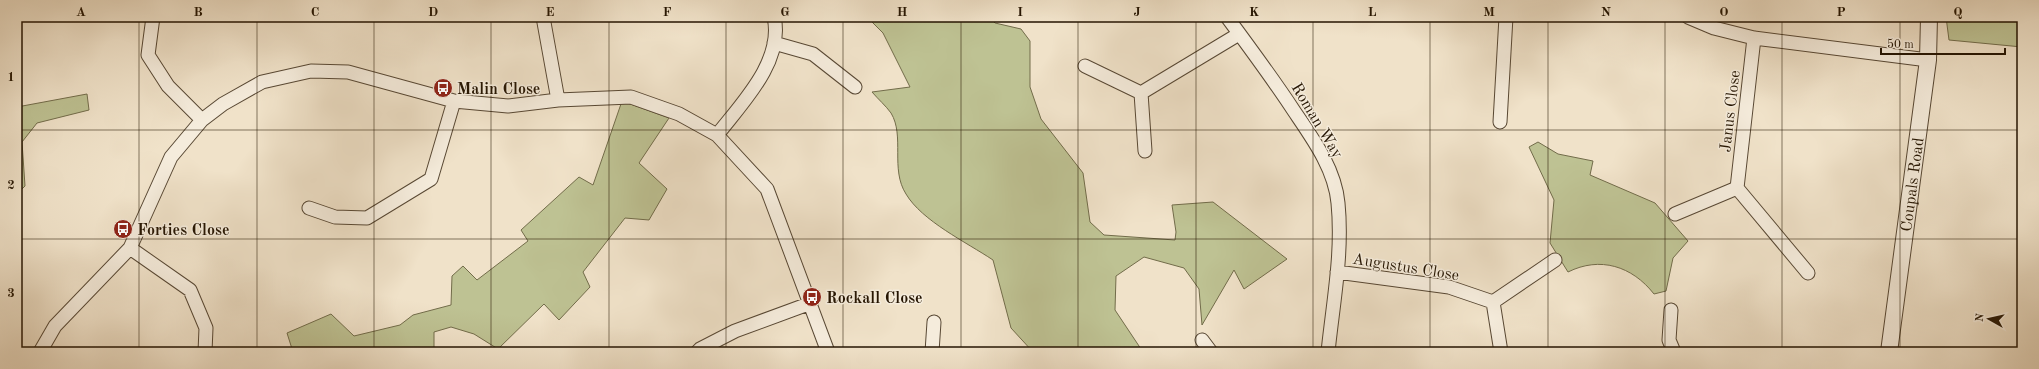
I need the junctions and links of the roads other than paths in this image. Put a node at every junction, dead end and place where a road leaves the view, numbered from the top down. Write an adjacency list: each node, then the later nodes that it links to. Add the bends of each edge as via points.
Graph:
1 (153, 17): 17 (street, via 148,55 168,86)
2 (543, 17): 15 (street)
3 (774, 17): 10 (street)
4 (1227, 17): 8 (street, Roman Way)
5 (1506, 17): 18 (street)
6 (1688, 17): 9 (street, via 1714,28)
7 (1929, 17): 11 (street, Coupals Road)
8 (1239, 34): 14 (street); 26 (street, Roman Way, via 1311,135 1329,168 1338,202)
9 (1754, 38): 11 (street); 21 (street, Janus Close)
10 (774, 43): 13 (street, via 813,54); 19 (street, via 763,75)
11 (1928, 60): 42 (street, Coupals Road)
12 (1085, 66): 14 (street)
13 (855, 87)
14 (1142, 93): 20 (street)
15 (558, 100): 16 (street, via 508,106); 19 (street, via 631,97 679,114)
16 (454, 101): 17 (street, via 348,72 311,71 262,82 223,104); 22 (street, via 431,179 367,218 335,217)
17 (202, 120): 24 (street, via 171,157)
18 (1500, 122)
19 (717, 135): 29 (street, via 767,189)
20 (1144, 151)
21 (1737, 188): 23 (street); 27 (street)
22 (309, 208)
23 (1675, 214)
24 (130, 248): 33 (street, via 55,326); 34 (street, via 190,290 206,328)
25 (1555, 260): 28 (street)
26 (1337, 272): 28 (street, Augustus Close, via 1449,287); 39 (street, Roman Way)
27 (1808, 273)
28 (1493, 302): 40 (street)
29 (811, 303): 35 (street, via 735,331); 36 (street)
30 (1671, 310): 41 (street, via 1669,340)
31 (934, 322): 37 (street)
32 (1202, 340): 38 (street)
33 (40, 352)
34 (205, 352)
35 (697, 352)
36 (828, 352)
37 (932, 352)
38 (1211, 352)
39 (1328, 352)
40 (1501, 352)
41 (1674, 352)
42 (1889, 352)

